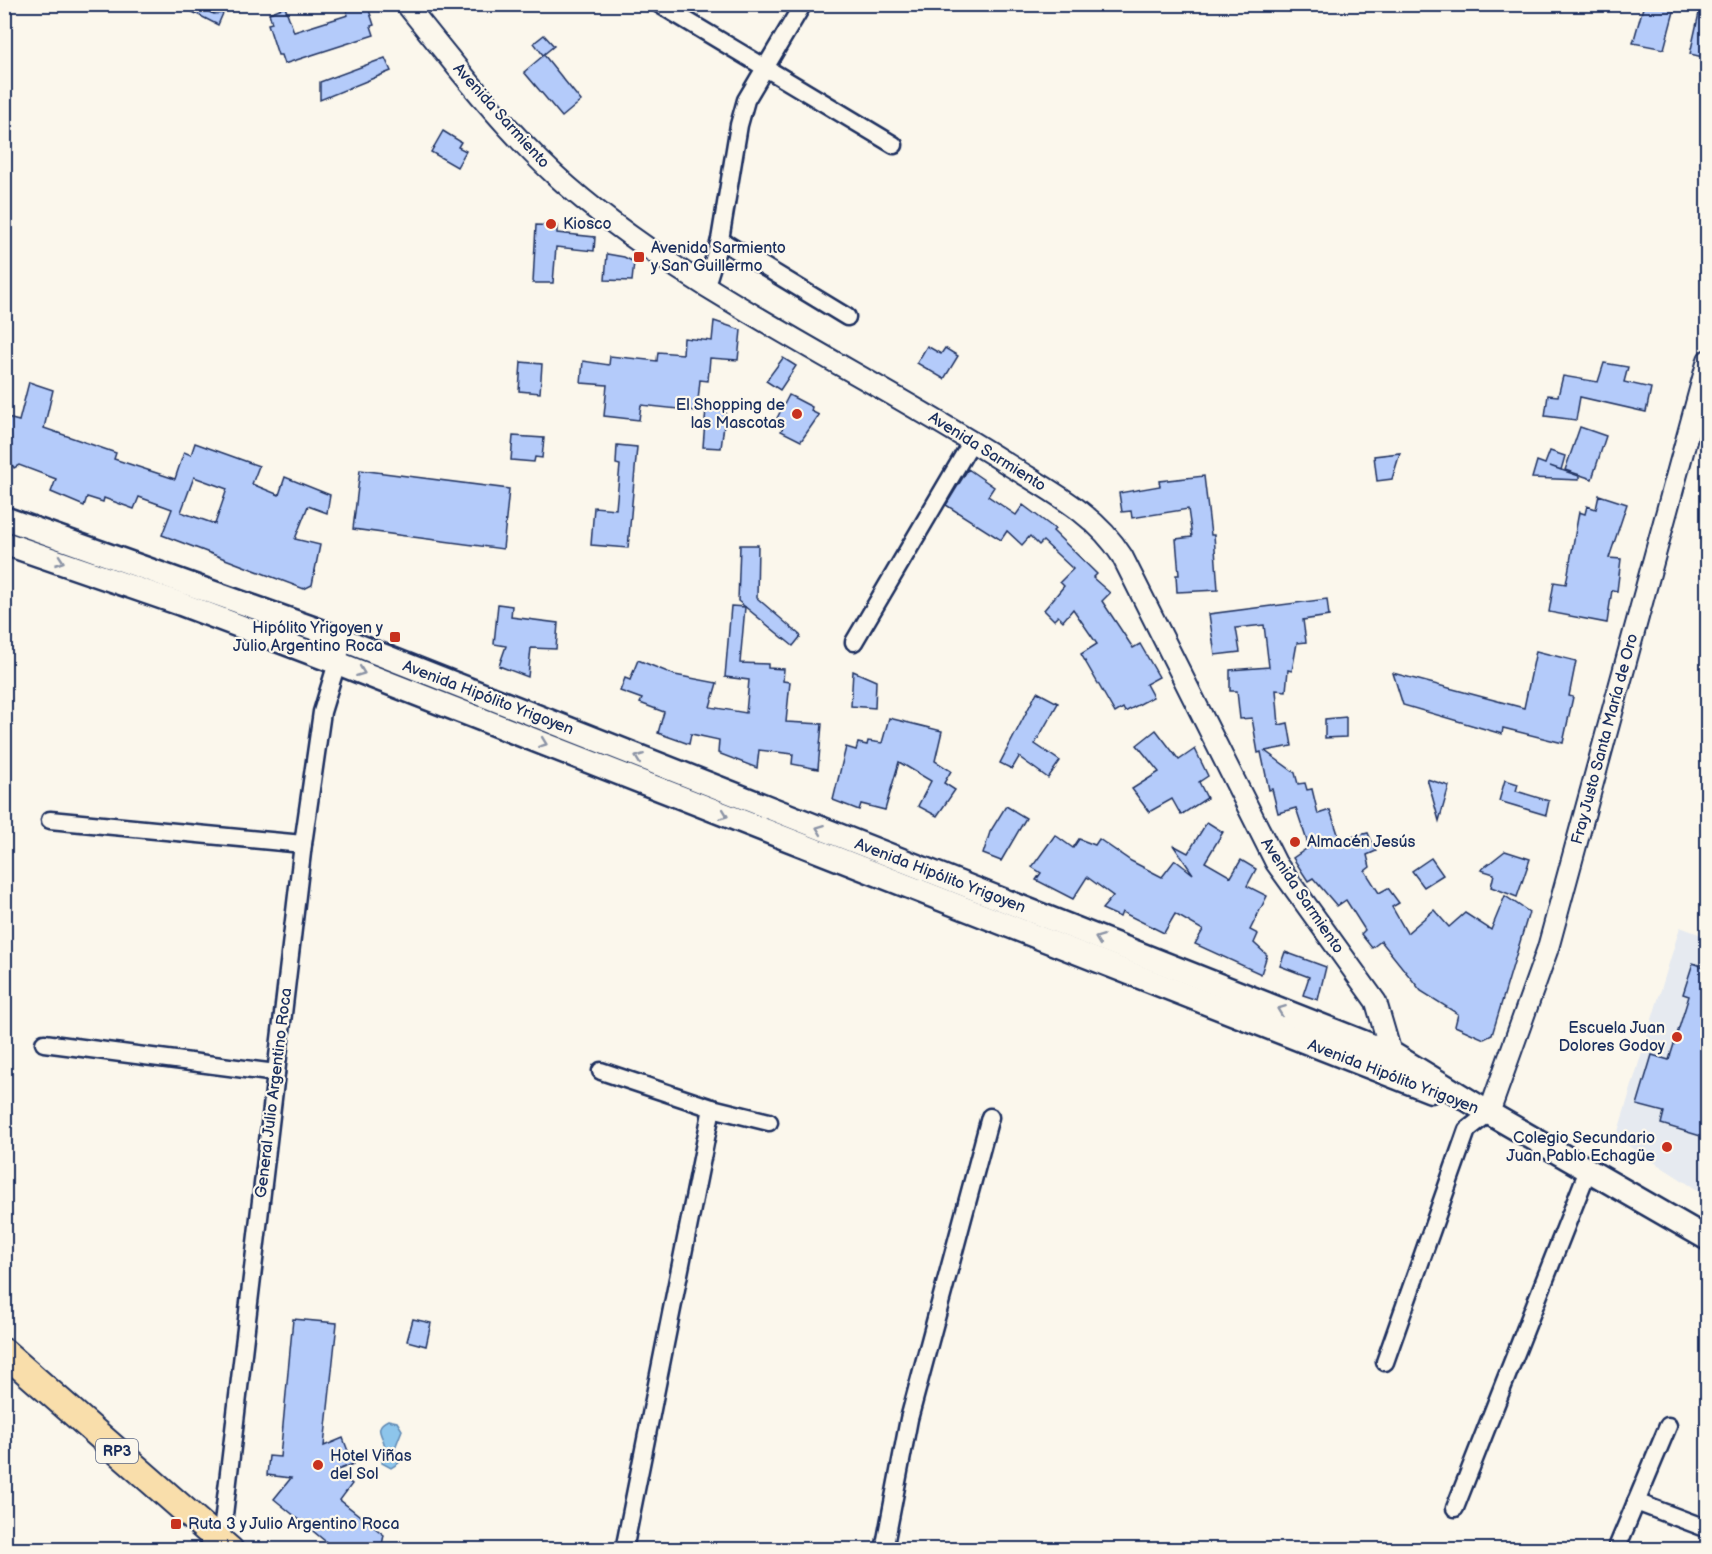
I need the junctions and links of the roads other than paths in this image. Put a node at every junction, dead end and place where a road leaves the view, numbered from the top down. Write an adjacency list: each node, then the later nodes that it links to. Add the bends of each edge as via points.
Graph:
1 (406, 4): 7 (street, Avenida Sarmiento, via 501,119 554,174 616,225)
2 (659, 4): 4 (street)
3 (803, 4): 4 (street)
4 (765, 68): 5 (street); 6 (street, via 746,100 739,125)
5 (894, 145)
6 (720, 240): 7 (street); 8 (street)
7 (706, 285): 10 (street, Avenida Sarmiento)
8 (847, 317)
9 (1707, 360): 24 (street, Fray Justo Santa María de Oro, via 1548,948)
10 (972, 441): 14 (street); 20 (street, Avenida Sarmiento, via 1065,500 1114,543 1276,863 1376,1002)
11 (4, 518): 13 (main road, Avenida Hipólito Yrigoyen)
12 (4, 543): 15 (main road, Avenida Hipólito Yrigoyen, one-way to 15)
13 (346, 641): 15 (street, General Julio Argentino Roca); 16 (main road, Avenida Hipólito Yrigoyen, one-way to 13)
14 (854, 642)
15 (336, 662): 16 (main road, Avenida Hipólito Yrigoyen, one-way to 16); 18 (street, General Julio Argentino Roca, via 322,712)
16 (757, 816): 20 (main road, Avenida Hipólito Yrigoyen)
17 (50, 820): 18 (street)
18 (303, 844): 22 (street, General Julio Argentino Roca)
19 (44, 1043): 22 (street)
20 (1390, 1064): 24 (main road, Avenida Hipólito Yrigoyen)
21 (601, 1071): 23 (street)
22 (276, 1073): 35 (street, General Julio Argentino Roca)
23 (712, 1108): 26 (street); 36 (street)
24 (1489, 1113): 27 (main road, Avenida Hipólito Yrigoyen); 30 (street, via 1467,1130)
25 (990, 1117): 37 (street, via 909,1419)
26 (770, 1122)
27 (1588, 1170): 28 (main road, Avenida Hipólito Yrigoyen); 33 (street)
28 (1707, 1239)
29 (4, 1352): 35 (main road, RP3)
30 (1385, 1362)
31 (1668, 1426): 32 (street)
32 (1636, 1502): 34 (street); 38 (street)
33 (1455, 1508)
34 (1707, 1529)
35 (223, 1547)
36 (624, 1550)
37 (884, 1550)
38 (1616, 1550)

